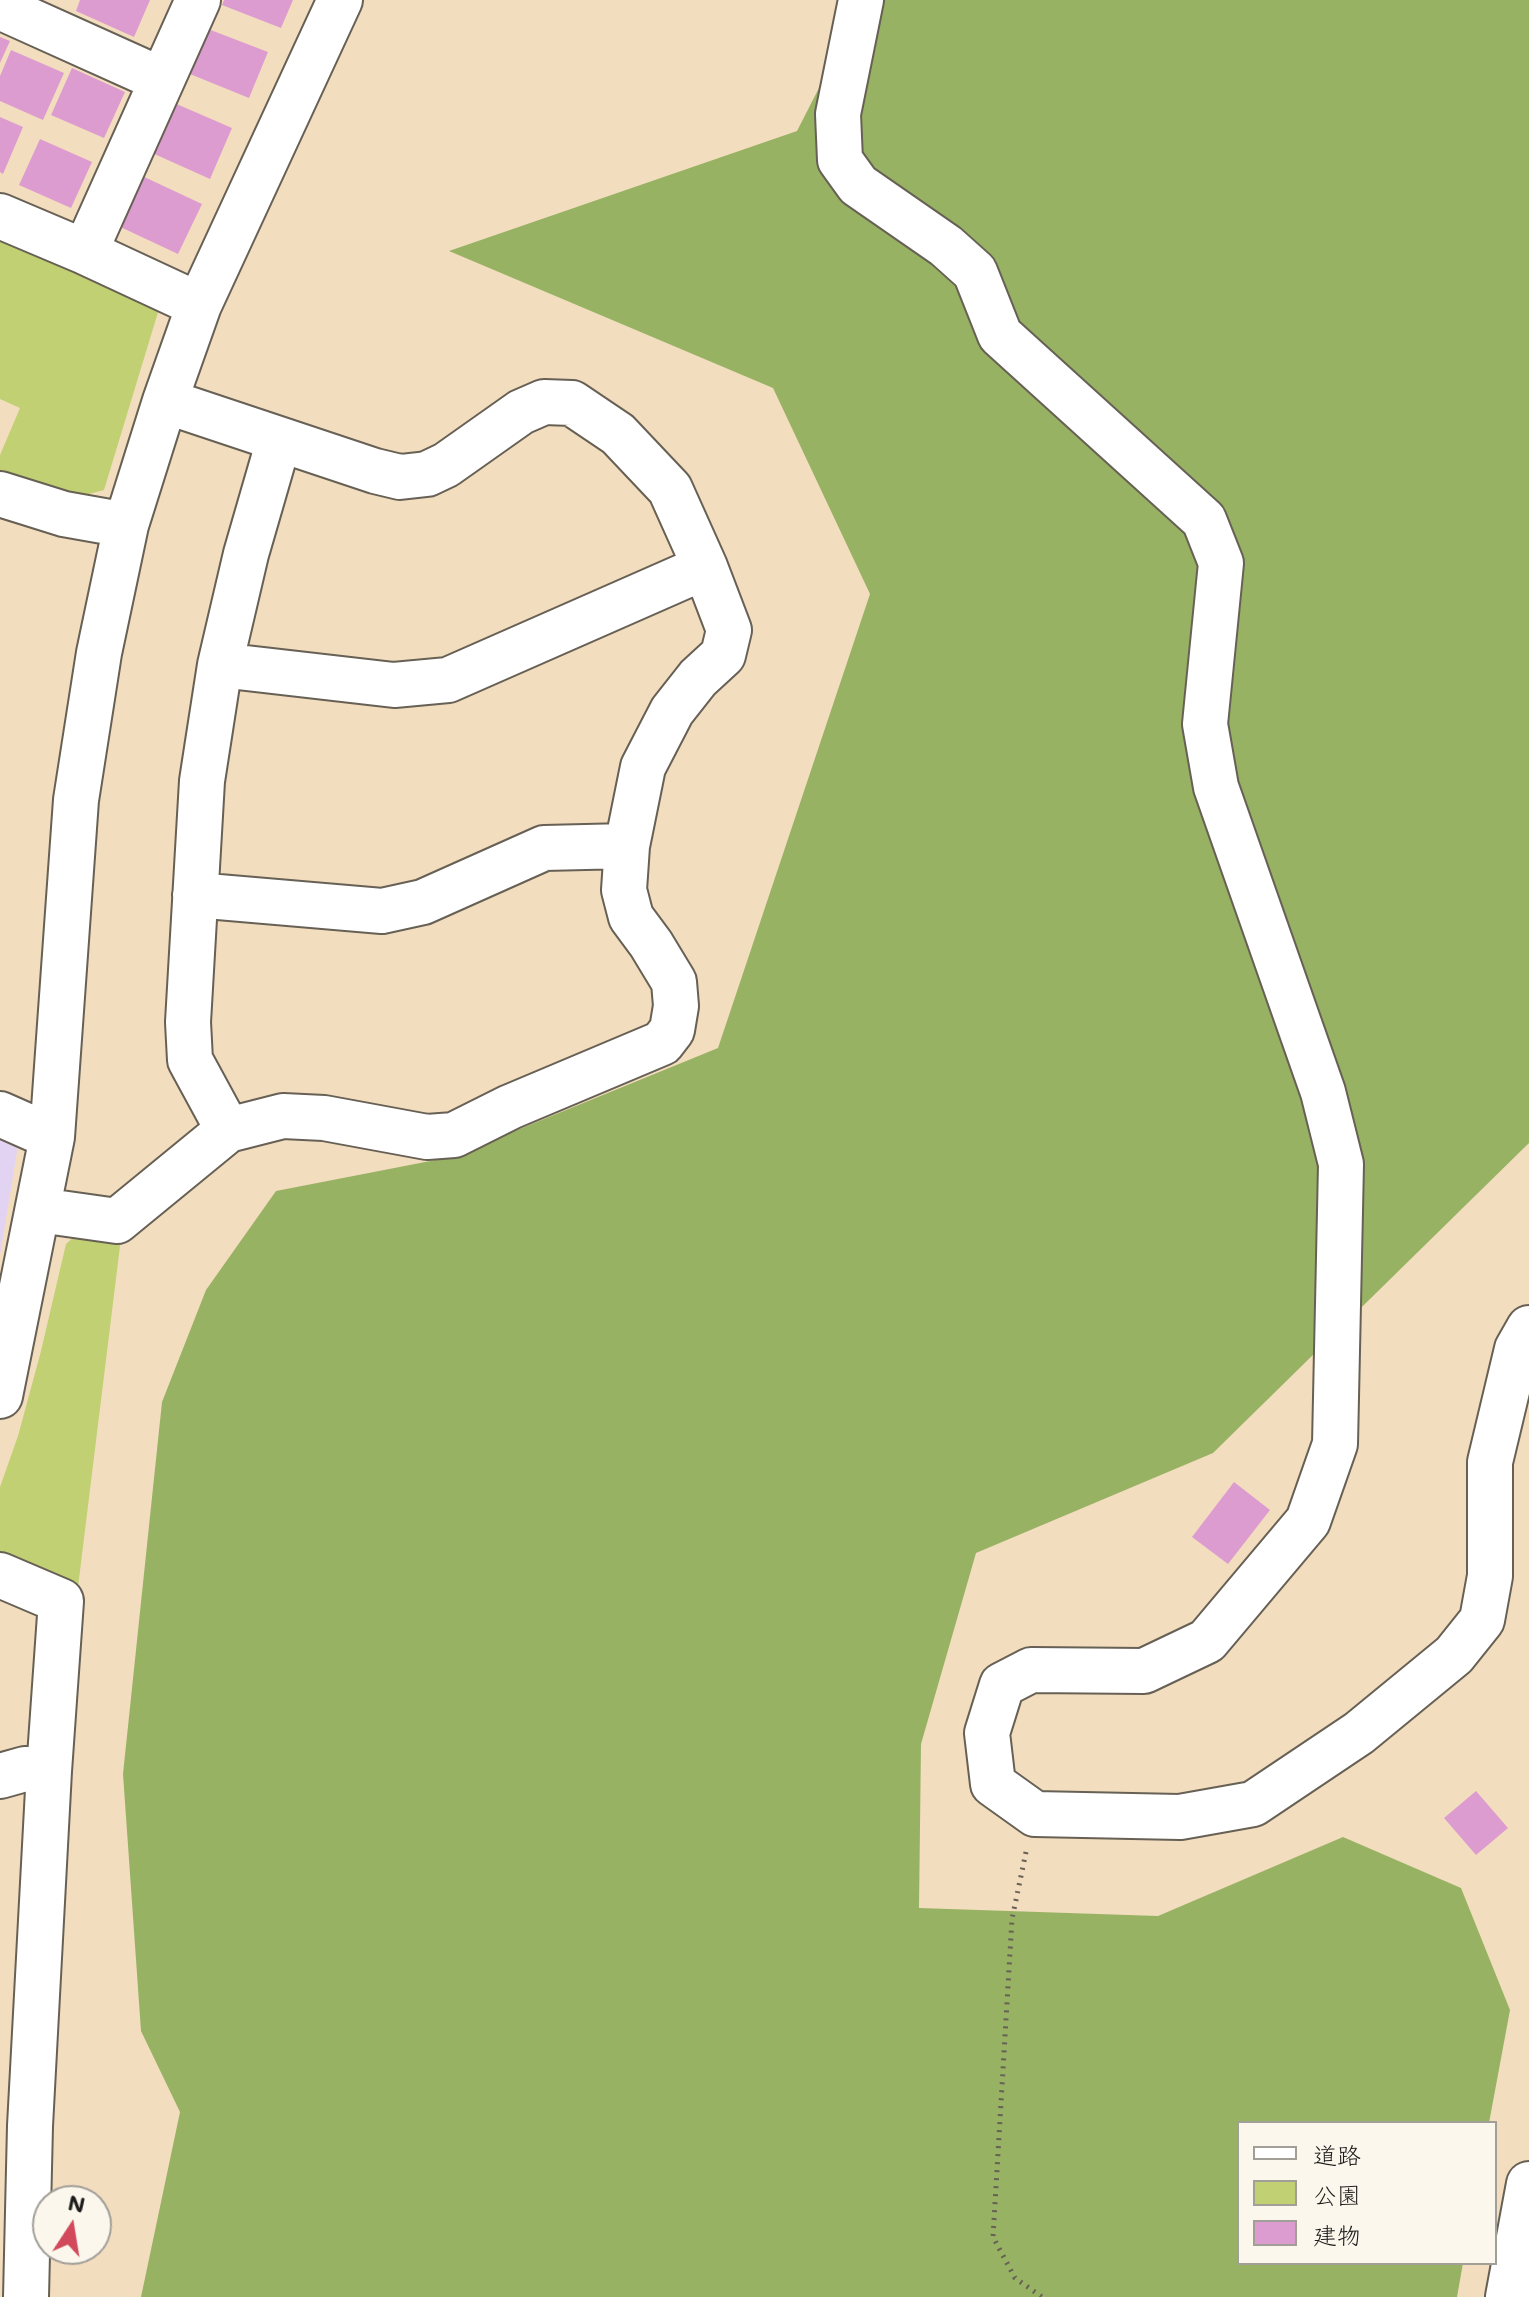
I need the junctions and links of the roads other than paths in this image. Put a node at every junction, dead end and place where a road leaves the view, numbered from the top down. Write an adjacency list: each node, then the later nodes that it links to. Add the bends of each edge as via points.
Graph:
1 (198, 0): 5 (street)
2 (340, 0): 8 (street)
3 (861, 0): 21 (street, via 838,114 840,160 858,185 975,272 1000,335 1204,520 1221,563 1205,724 1216,787 1323,1092 1341,1164 1335,1444 1308,1521 1207,1641 1144,1671 1031,1670 1002,1685 987,1733 993,1784 1035,1814 1180,1817 1253,1804 1359,1733 1454,1655 1482,1620 1490,1576 1490,1462 1517,1349)
4 (0, 7): 5 (street)
5 (162, 80): 7 (street)
6 (0, 216): 7 (street)
7 (85, 252): 8 (street)
8 (199, 305): 9 (street)
9 (165, 401): 10 (street); 12 (street)
10 (279, 440): 13 (street, via 400,477 427,474 521,412 544,402 572,403 618,434 670,489); 14 (street)
11 (1, 498): 12 (street)
12 (126, 525): 19 (street, via 76,800)
13 (705, 567): 14 (street, via 448,680 394,685); 15 (street, via 729,630 723,655 672,711 643,767)
14 (220, 665): 16 (street, via 202,781)
15 (627, 846): 16 (street, via 544,848 423,902 382,911); 18 (street, via 624,890 631,917 674,982 672,1030 662,1043 454,1135 427,1137 283,1116)
16 (195, 895): 18 (street, via 190,1060)
17 (0, 1114): 19 (street)
18 (228, 1130): 20 (street, via 117,1221)
19 (52, 1137): 20 (street)
20 (39, 1210): 22 (street)
21 (1529, 1328)
22 (0, 1396)
23 (0, 1575): 24 (street, via 61,1601)
24 (49, 1771): 25 (street, via 25,1769); 26 (street)
25 (0, 1776)
26 (15, 2126): 28 (street)
27 (1529, 2184): 29 (street)
28 (26, 2297)
29 (1508, 2297)

